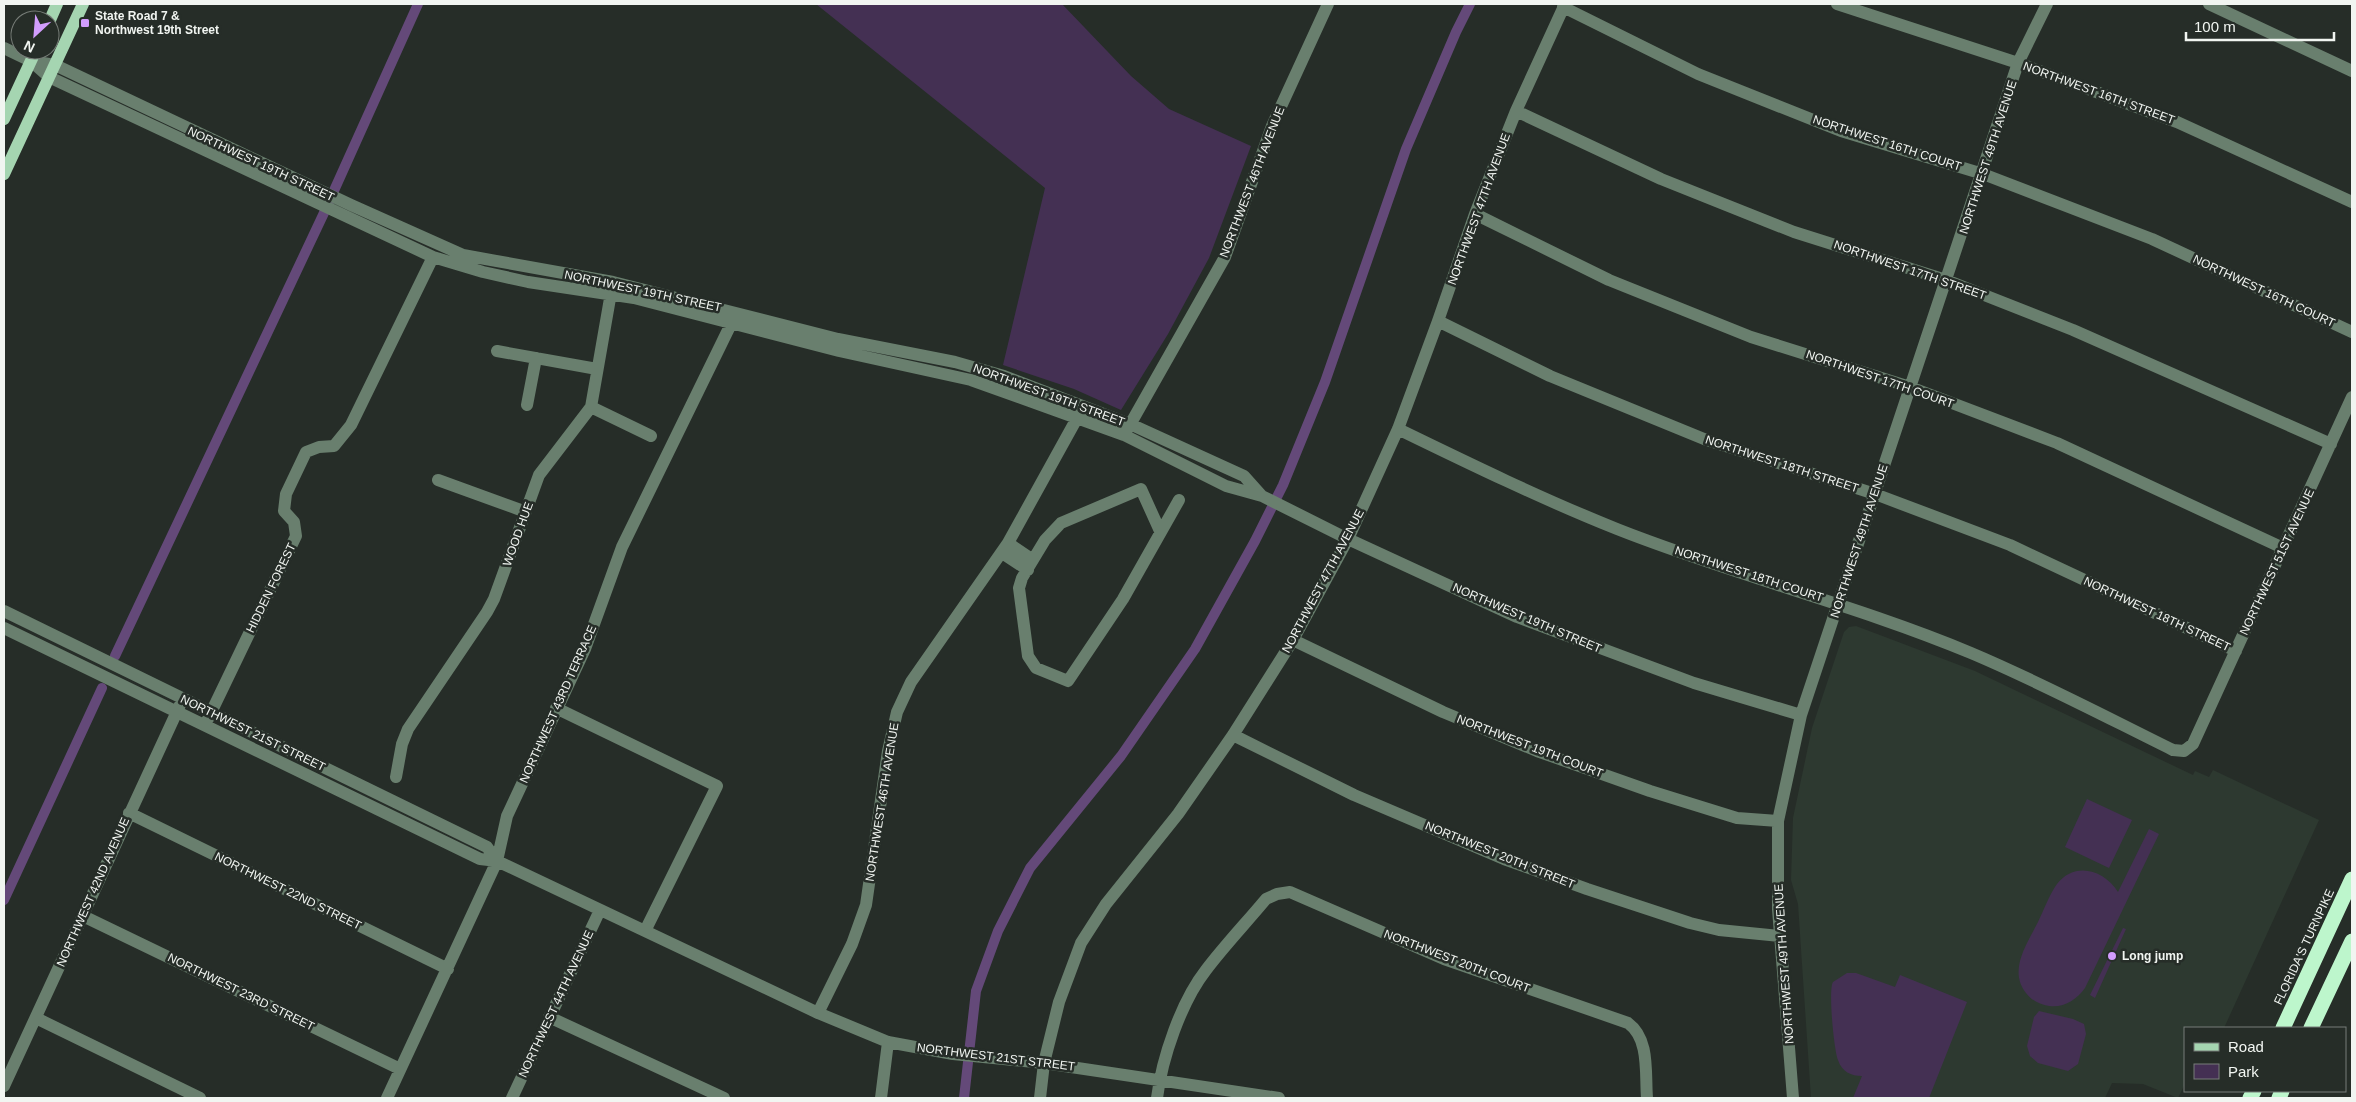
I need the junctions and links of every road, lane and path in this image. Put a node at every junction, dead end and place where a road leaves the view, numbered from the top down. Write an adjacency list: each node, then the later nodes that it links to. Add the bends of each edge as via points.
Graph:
1 (83, 4): 10 (main road)
2 (1328, 4): 33 (street, NORTHWEST 46TH AVENUE, via 1272,126 1224,257)
3 (1837, 4): 9 (street, NORTHWEST 16TH STREET)
4 (2047, 4): 9 (street, NORTHWEST 49TH AVENUE)
5 (2209, 4): 11 (street)
6 (1564, 5): 12 (street, NORTHWEST 47TH AVENUE); 15 (street, NORTHWEST 16TH COURT, via 1698,74 1841,131)
7 (31, 60): 13 (main road)
8 (38, 60): 10 (street, NORTHWEST 19TH STREET)
9 (2018, 63): 15 (street, NORTHWEST 49TH AVENUE); 16 (street, NORTHWEST 16TH STREET, via 2177,122)
10 (52, 71): 14 (main road); 17 (street, NORTHWEST 19TH STREET)
11 (2352, 72)
12 (1516, 111): 18 (street, NORTHWEST 47TH AVENUE); 20 (street, NORTHWEST 17TH STREET, via 1661,179 1794,232)
13 (4, 119)
14 (4, 174)
15 (1983, 174): 20 (street, NORTHWEST 49TH AVENUE); 24 (street, NORTHWEST 16TH COURT, via 2152,239)
16 (2352, 202)
17 (348, 211): 19 (street, NORTHWEST 19TH STREET); 21 (street, NORTHWEST 19TH STREET, via 463,255)
18 (1475, 214): 23 (street, NORTHWEST 47TH AVENUE); 28 (street, NORTHWEST 17TH COURT, via 1609,280 1724,326)
19 (433, 257): 21 (street, NORTHWEST 19TH STREET, via 528,282); 56 (street, HIDDEN FOREST, via 351,425 334,446 319,446 306,452 286,494 284,512 294,522 296,536)
20 (1946, 280): 28 (street, NORTHWEST 49TH AVENUE); 37 (street, NORTHWEST 17TH STREET, via 2073,330)
21 (612, 288): 22 (street, NORTHWEST 19TH STREET); 27 (street, WOOD HUE)
22 (733, 317): 32 (street, NORTHWEST 19TH STREET, via 839,351 973,374); 54 (street, NORTHWEST 43RD TERRACE, via 622,547 585,649)
23 (1438, 321): 34 (street, NORTHWEST 47TH AVENUE); 39 (street, NORTHWEST 18TH STREET, via 1550,376 1704,439)
24 (2352, 332)
25 (497, 351): 26 (street)
26 (536, 358): 27 (street); 30 (street)
27 (598, 370): 31 (street, WOOD HUE)
28 (1910, 387): 39 (street, NORTHWEST 49TH AVENUE); 46 (street, NORTHWEST 17TH COURT, via 2057,443)
29 (2352, 397): 37 (street, NORTHWEST 51ST AVENUE)
30 (527, 405)
31 (591, 407): 35 (street); 42 (street, WOOD HUE, via 539,475)
32 (1081, 412): 33 (street, NORTHWEST 19TH STREET); 36 (street, NORTHWEST 19TH STREET); 45 (street, NORTHWEST 46TH AVENUE)
33 (1130, 424): 36 (street, NORTHWEST 46TH AVENUE); 40 (street, NORTHWEST 19TH STREET, via 1244,476)
34 (1398, 429): 44 (street, NORTHWEST 47TH AVENUE); 48 (street, NORTHWEST 18TH COURT, via 1520,488 1617,529)
35 (651, 436)
36 (1124, 436): 40 (street, NORTHWEST 19TH STREET, via 1226,486)
37 (2331, 444): 46 (street, NORTHWEST 51ST AVENUE)
38 (438, 480): 42 (street)
39 (1875, 494): 48 (street, NORTHWEST 49TH AVENUE); 52 (street, NORTHWEST 18TH STREET, via 2010,545)
40 (1262, 496): 44 (street, NORTHWEST 19TH STREET)
41 (1179, 500): 43 (street)
42 (526, 512): 61 (street, WOOD HUE, via 487,612 408,729)
43 (1160, 531): 47 (street, via 1141,489 1061,523 1045,540); 47 (street, via 1123,599 1068,681 1036,668 1028,656 1019,588)
44 (1348, 540): 51 (street, NORTHWEST 47TH AVENUE); 57 (street, NORTHWEST 19TH STREET, via 1517,617 1584,643 1694,683)
45 (1005, 548): 47 (street); 72 (street, NORTHWEST 46TH AVENUE, via 911,682 897,712 888,752 866,905 852,944)
46 (2283, 548): 52 (street, NORTHWEST 51ST AVENUE)
47 (1030, 565)
48 (1839, 604): 57 (street, NORTHWEST 49TH AVENUE); 60 (street, NORTHWEST 18TH COURT, via 1971,654 2173,750)
49 (4, 611): 53 (street, NORTHWEST 21ST STREET)
50 (4, 628): 55 (street, NORTHWEST 21ST STREET)
51 (1293, 640): 59 (street, NORTHWEST 47TH AVENUE); 63 (street, NORTHWEST 19TH COURT, via 1443,712 1537,751 1737,818)
52 (2236, 651): 60 (street, NORTHWEST 51ST AVENUE, via 2193,744)
53 (183, 698): 55 (street, NORTHWEST 42ND AVENUE); 56 (street, NORTHWEST 21ST STREET)
54 (556, 708): 64 (street, NORTHWEST 43RD TERRACE, via 508,816); 68 (street, via 717,786)
55 (177, 712): 58 (street, NORTHWEST 21ST STREET); 62 (street, NORTHWEST 42ND AVENUE)
56 (211, 712): 58 (street, HIDDEN FOREST); 64 (street, NORTHWEST 21ST STREET, via 486,846)
57 (1801, 715): 63 (street, NORTHWEST 49TH AVENUE)
58 (205, 726): 64 (street, NORTHWEST 21ST STREET, via 480,859)
59 (1234, 735): 69 (street, NORTHWEST 20TH STREET, via 1354,795 1586,890 1719,930); 78 (street, NORTHWEST 47TH AVENUE, via 1178,814 1106,904 1081,943 1059,1002)
60 (2184, 751)
61 (396, 777)
62 (129, 813): 67 (street, NORTHWEST 42ND AVENUE); 71 (street, NORTHWEST 22ND STREET)
63 (1778, 821): 69 (street, NORTHWEST 49TH AVENUE)
64 (497, 861): 66 (street, NORTHWEST 21ST STREET); 71 (street, NORTHWEST 43RD TERRACE)
65 (2352, 879): 75 (highway, FLORIDA'S TURNPIKE)
66 (600, 910): 68 (street, NORTHWEST 21ST STREET); 73 (street, NORTHWEST 44TH AVENUE)
67 (83, 916): 74 (street, NORTHWEST 42ND AVENUE); 79 (street, NORTHWEST 23RD STREET)
68 (645, 931): 72 (street, NORTHWEST 21ST STREET)
69 (1780, 936): 91 (street, NORTHWEST 49TH AVENUE)
70 (2352, 941): 76 (highway)
71 (448, 969): 79 (street, NORTHWEST 43RD TERRACE)
72 (818, 1013): 77 (street, NORTHWEST 21ST STREET)
73 (549, 1017): 84 (street, NORTHWEST 44TH AVENUE); 85 (street)
74 (36, 1018): 81 (street, NORTHWEST 42ND AVENUE); 82 (street)
75 (2283, 1027)
76 (2311, 1027)
77 (888, 1042): 78 (street, NORTHWEST 21ST STREET, via 953,1054); 86 (street)
78 (1044, 1063): 80 (street, NORTHWEST 21ST STREET); 87 (street, NORTHWEST 47TH AVENUE)
79 (400, 1069): 83 (street, NORTHWEST 43RD TERRACE)
80 (1160, 1078): 88 (street); 89 (street, NORTHWEST 21ST STREET); 90 (street, NORTHWEST 20TH COURT, via 1182,1012 1205,971 1266,900 1290,892 1444,959 1628,1023 1637,1030 1643,1042)
81 (4, 1086)
82 (200, 1098)
83 (387, 1098)
84 (512, 1098)
85 (724, 1098)
86 (881, 1098)
87 (1040, 1098)
88 (1157, 1098)
89 (1279, 1098)
90 (1647, 1098)
91 (1793, 1098)

